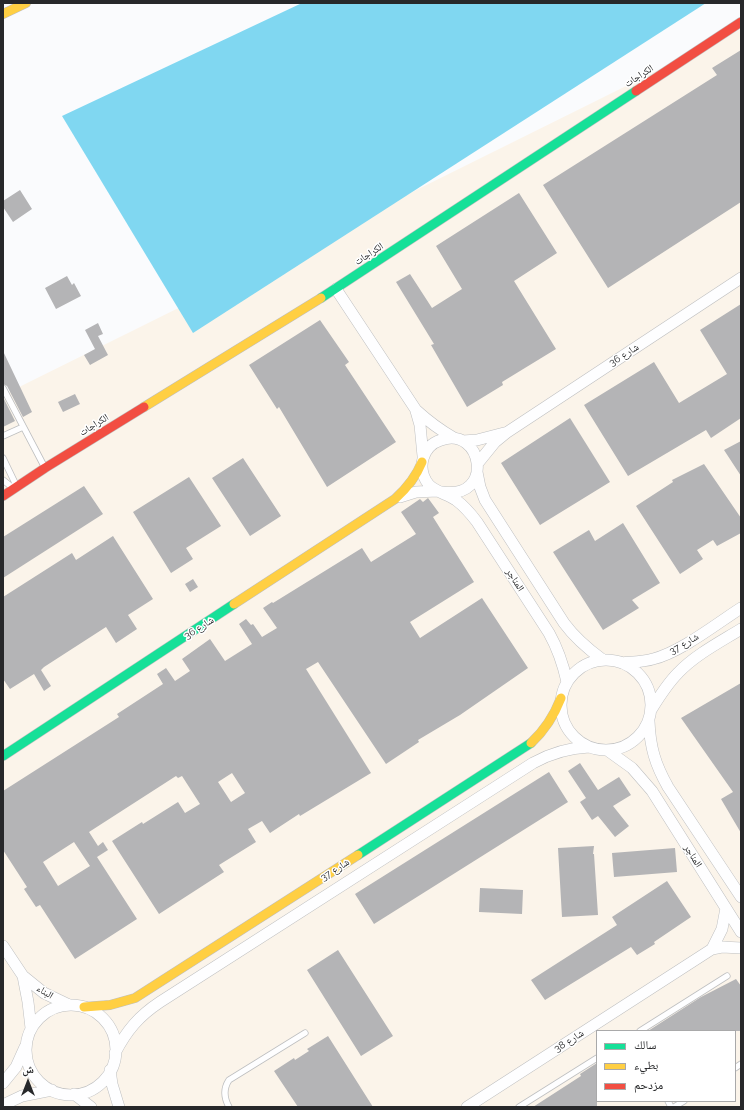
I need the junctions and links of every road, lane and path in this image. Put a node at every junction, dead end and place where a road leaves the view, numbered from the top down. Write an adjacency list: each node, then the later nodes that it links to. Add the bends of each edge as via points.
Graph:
1 (26, 3): 2 (main road)
2 (3, 14)
3 (741, 22): 5 (main road, الكراجات)
4 (741, 278): 9 (street, شارع 36)
5 (336, 289): 7 (street); 14 (main road, الكراجات)
6 (3, 388): 8 (lane)
7 (416, 410): 11 (street, via 440,430); 13 (street)
8 (23, 427): 10 (lane); 14 (lane)
9 (506, 433): 11 (street, شارع 36); 15 (street, شارع 36, via 491,447)
10 (3, 436)
11 (459, 440): 13 (street, via 445,438 436,442 428,448); 15 (street, via 475,454)
12 (3, 458): 17 (lane)
13 (423, 459): 18 (street, via 422,470 425,478 430,486); 20 (main road, شارع 36, via 415,479)
14 (45, 468): 17 (main road, الكراجات)
15 (477, 468): 18 (street, via 474,480 468,487 451,494); 23 (street, المناجر, via 485,500 564,623 575,638)
16 (3, 480): 17 (lane)
17 (15, 487): 19 (main road, الكراجات)
18 (439, 492): 20 (street, شارع 36, via 416,492); 25 (street, المناجر, via 468,510 477,522 549,633 557,648)
19 (3, 496)
20 (396, 499): 30 (main road, شارع 36)
21 (741, 608): 24 (street, شارع 37, via 668,654 652,660)
22 (741, 629): 27 (street, شارع 37, via 678,672)
23 (603, 660): 24 (street); 25 (street, via 586,664)
24 (620, 663): 27 (street, via 629,666 642,678 649,693)
25 (567, 682): 26 (street)
26 (561, 698): 28 (street, via 560,707 564,724 574,738); 40 (main road, شارع 37, via 548,726 525,748 135,998 119,1004)
27 (650, 715): 29 (street, via 645,728 633,741 625,746); 31 (street, المناجر, via 650,737 659,771)
28 (589, 748): 29 (street); 45 (street, شارع 37, via 560,751 533,763 174,993 146,1012 134,1024)
29 (607, 750): 32 (street, المناجر, via 632,768 652,791)
30 (3, 756)
31 (741, 897)
32 (726, 908): 33 (street, المناجر); 36 (street, via 722,929)
33 (741, 932)
34 (3, 946): 37 (street, البناء)
35 (741, 948): 36 (street, شارع 38)
36 (712, 949): 55 (street, شارع 38)
37 (23, 976): 39 (street, البناء, via 44,993); 41 (street, البناء)
38 (727, 976): 42 (lane)
39 (69, 1005): 40 (street); 41 (street, via 47,1012)
40 (84, 1007): 45 (street, via 99,1015 110,1028)
41 (31, 1028): 44 (street)
42 (642, 1030)
43 (305, 1033): 54 (lane, via 229,1080 225,1086 225,1100)
44 (26, 1042): 48 (street, via 16,1068); 49 (street, via 27,1059 33,1074)
45 (115, 1053): 47 (street)
46 (596, 1059): 56 (lane)
47 (110, 1070): 50 (street, via 99,1084 83,1093); 53 (street)
48 (3, 1083)
49 (52, 1090): 50 (street); 51 (street, via 22,1096)
50 (74, 1094): 52 (street)
51 (3, 1105)
52 (91, 1107)
53 (118, 1107)
54 (229, 1107)
55 (467, 1107)
56 (519, 1107)

